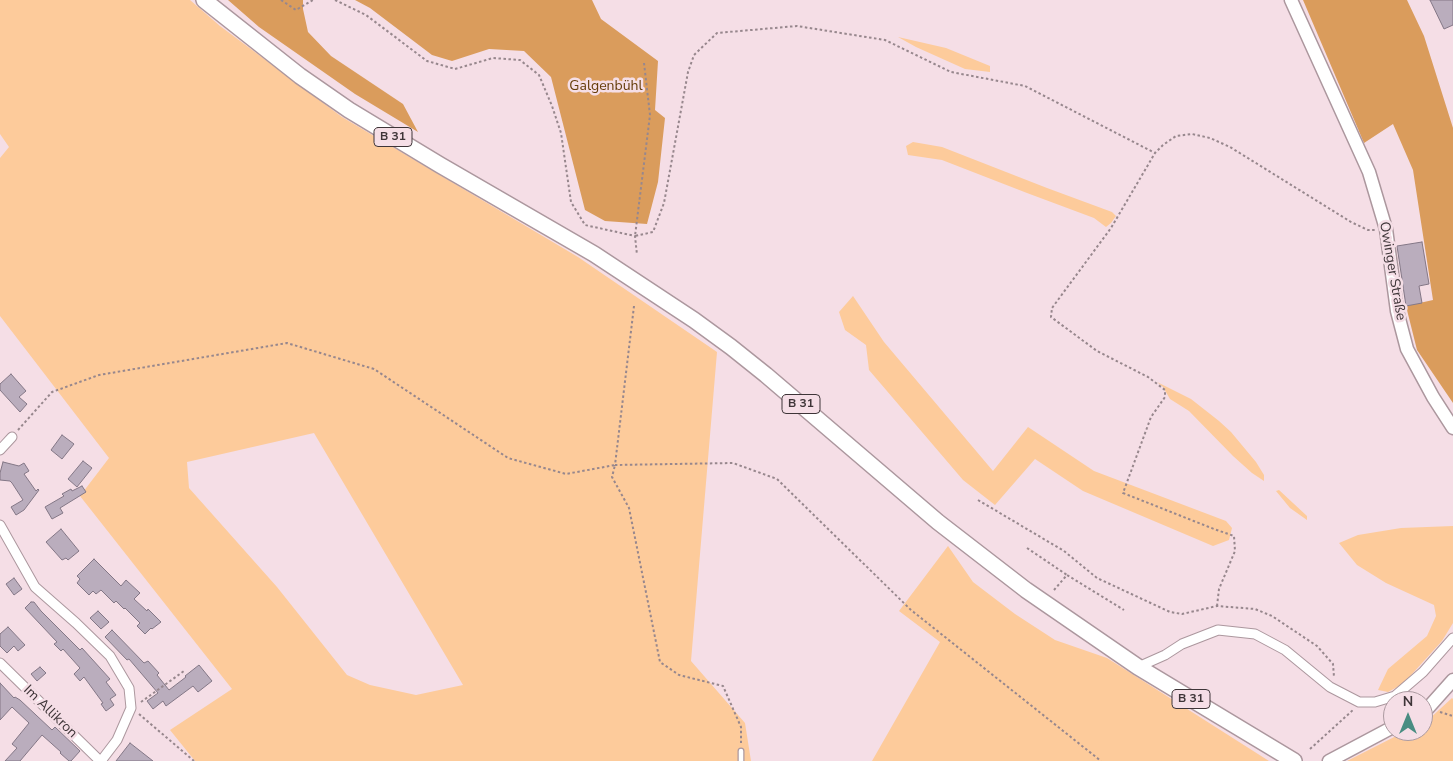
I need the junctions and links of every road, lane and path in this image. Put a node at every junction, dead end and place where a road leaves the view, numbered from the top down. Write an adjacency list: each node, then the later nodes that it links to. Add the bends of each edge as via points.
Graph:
1 (204, 0): 26 (main road, B 31, via 300,76 349,110 594,254 694,320 766,374 938,522 1026,590)
2 (281, 0): 3 (path, via 296,10)
3 (313, 0)
4 (335, 0): 9 (path, via 366,15 427,61 455,69 493,58 520,60 539,75 552,106 561,133 571,202 585,225)
5 (1291, 0): 8 (street, Owinger Straße, via 1369,172)
6 (644, 63): 9 (path, via 650,115)
7 (1156, 153): 8 (path, via 1176,136 1192,134 1210,138 1230,146 1351,222 1368,230); 9 (path, via 1025,86 951,72 885,40 797,26 717,33 694,55 688,72 664,203 652,232); 21 (path, via 1111,228 1052,308 1051,317 1097,351 1148,377 1165,390 1165,397 1151,417 1123,493 1234,536 1235,550 1219,588)
8 (1386, 229): 12 (street, Owinger Straße, via 1397,311 1407,349)
9 (635, 236): 10 (path)
10 (637, 255)
11 (634, 306): 15 (path)
12 (1453, 428)
13 (12, 437): 14 (street); 15 (path, via 52,392 90,379 287,343 374,369 508,458 566,474)
14 (0, 450)
15 (615, 465): 34 (path, via 612,477 629,508 660,662 679,675 722,686 741,727); 38 (path, via 733,462 778,479 911,610)
16 (978, 500): 23 (path, via 1064,551 1097,578)
17 (0, 525): 31 (street, via 35,587 110,656 129,688)
18 (1027, 548): 19 (path)
19 (1067, 576): 20 (path); 22 (path)
20 (1054, 590)
21 (1217, 606)
22 (1124, 610)
23 (1170, 612)
24 (1453, 638): 29 (street, via 1423,672 1395,696 1376,702)
25 (0, 663): 35 (street, Im Allikron)
26 (1138, 667): 29 (street, via 1218,630 1255,634 1285,650 1330,687); 39 (main road, B 31)
27 (184, 671): 31 (path)
28 (1453, 680): 30 (street)
29 (1359, 702): 33 (path)
30 (1433, 702)
31 (131, 708): 35 (street, via 117,740); 36 (path)
32 (1383, 732): 40 (street)
33 (1310, 750)
34 (741, 751): 37 (lane)
35 (101, 761)
36 (194, 761)
37 (741, 761)
38 (1101, 761)
39 (1294, 761)
40 (1330, 761)

